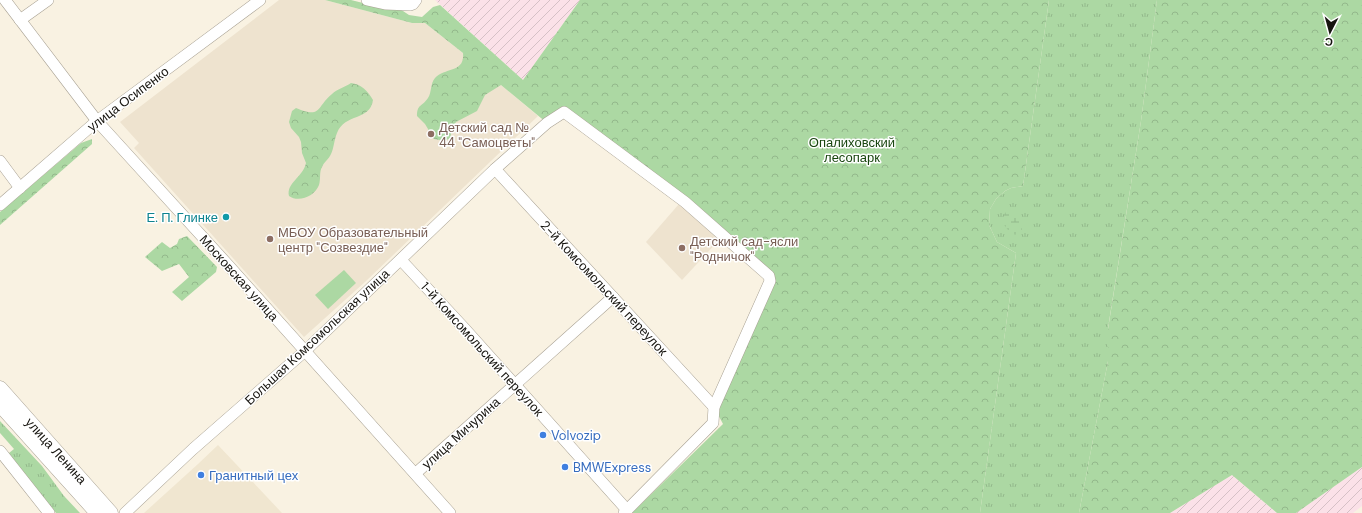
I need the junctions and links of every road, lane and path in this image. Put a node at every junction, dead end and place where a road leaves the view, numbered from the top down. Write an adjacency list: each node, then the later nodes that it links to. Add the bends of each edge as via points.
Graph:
1 (5, 0): 6 (street, Московская улица)
2 (48, 0): 6 (street)
3 (260, 0): 7 (street, улица Осипенко)
4 (367, 0): 5 (street, via 384,4 410,5)
5 (416, 0)
6 (20, 20): 7 (street, Московская улица)
7 (97, 121): 10 (street, улица Осипенко); 14 (street, Московская улица)
8 (0, 161): 10 (street)
9 (495, 169): 12 (street, Большая Комсомольская улица); 13 (street, 2-й Комсомольский переулок); 18 (street, Большая Комсомольская улица, via 547,123 564,112 685,202 769,276 769,284)
10 (20, 188): 11 (street, улица Осипенко)
11 (0, 205)
12 (401, 260): 14 (street, Большая Комсомольская улица); 15 (street, 1-й Комсомольский переулок)
13 (613, 296): 15 (street, улица Мичурина); 18 (street, 2-й Комсомольский переулок)
14 (305, 351): 20 (street, Московская улица); 25 (street, Большая Комсомольская улица, via 193,449)
15 (514, 385): 20 (street, улица Мичурина); 21 (street, 1-й Комсомольский переулок)
16 (0, 388): 24 (main road, улица Ленина)
17 (0, 405): 23 (main road, улица Ленина)
18 (714, 407): 21 (street, via 713,423)
19 (0, 451): 22 (street)
20 (416, 473): 26 (street, Московская улица)
21 (625, 512)
22 (49, 513)
23 (97, 513)
24 (111, 513)
25 (125, 513)
26 (450, 513)

